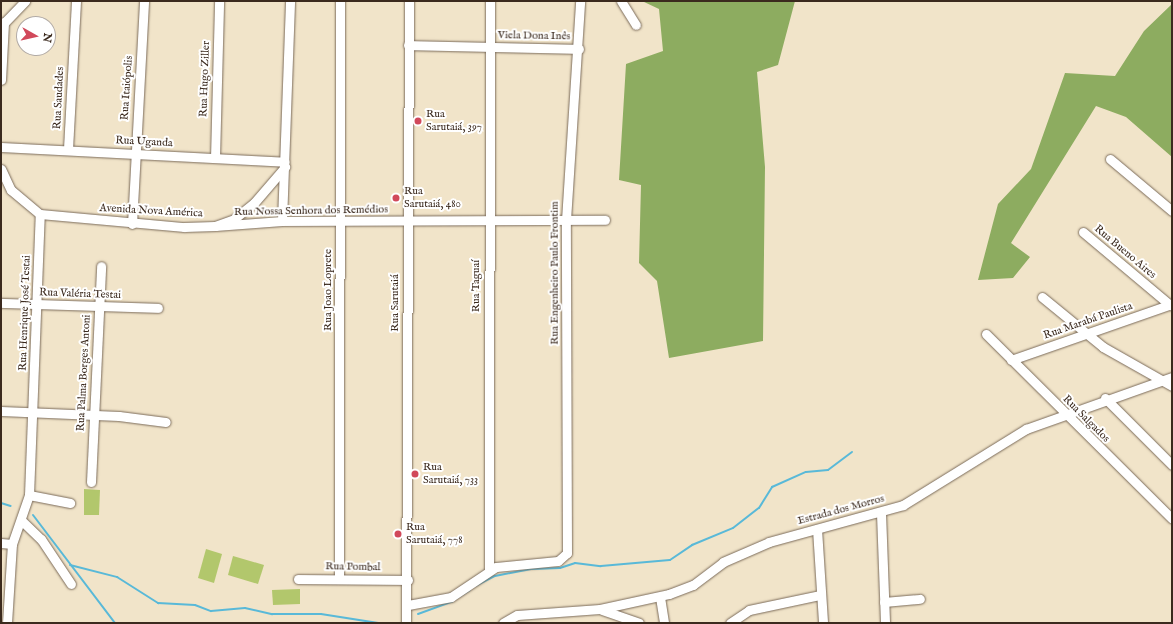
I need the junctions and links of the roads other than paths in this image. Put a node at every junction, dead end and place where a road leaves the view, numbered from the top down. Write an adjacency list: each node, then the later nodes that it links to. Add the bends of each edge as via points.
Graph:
1 (25, 1): 11 (street)
2 (76, 1): 18 (street, Rua Saudades)
3 (144, 1): 19 (street, Rua Itaiópolis)
4 (219, 1): 20 (street, Rua Hugo Ziller)
5 (290, 1): 22 (street)
6 (340, 1): 31 (street, Rua Joao Loprete)
7 (409, 1): 13 (street, Rua Sarutaiá)
8 (490, 1): 14 (street, Rua Taguaí)
9 (580, 1): 15 (street, Rua Engenheiro Paulo Frontim)
10 (621, 1): 12 (street)
11 (3, 24): 16 (street)
12 (636, 25)
13 (408, 45): 14 (street, Viela Dona Inês); 30 (street, Rua Sarutaiá)
14 (489, 48): 15 (street, Viela Dona Inês); 26 (street, Rua Taguaí)
15 (579, 49): 27 (street, Rua Engenheiro Paulo Frontim)
16 (1, 80)
17 (1, 147): 18 (street, Rua Uganda)
18 (68, 149): 19 (street, Rua Uganda)
19 (134, 154): 20 (street, Rua Uganda); 32 (street, Rua Itaiópolis)
20 (215, 158): 22 (street, Rua Uganda)
21 (1110, 159): 24 (street)
22 (285, 164): 29 (street); 33 (street, Avenida Nova América, via 244,213)
23 (1, 169): 25 (street, via 11,190)
24 (1172, 210)
25 (40, 214): 32 (street, Avenida Nova América); 38 (street, Rua Henrique José Testai)
26 (488, 219): 27 (street, Rua Nossa Senhora dos Remédios); 30 (street, Rua Nossa Senhora dos Remédios); 64 (street, Rua Taguaí)
27 (566, 220): 28 (street, Rua Nossa Senhora dos Remédios); 64 (street, Rua Engenheiro Paulo Frontim, via 565,557 558,561)
28 (605, 220)
29 (282, 221): 31 (street, Rua Nossa Senhora dos Remédios); 33 (street, Rua Nossa Senhora dos Remédios)
30 (408, 221): 31 (street, Rua Nossa Senhora dos Remédios); 67 (street, Rua Sarutaiá)
31 (340, 222): 65 (street, Rua Joao Loprete)
32 (132, 224): 33 (street, Avenida Nova América)
33 (215, 226)
34 (1083, 232): 39 (street, Rua Bueno Aires)
35 (101, 266): 40 (street, Rua Palma Borges Antoni)
36 (1042, 297): 43 (street)
37 (1, 303): 38 (street, Rua Valéria Testai)
38 (37, 305): 40 (street, Rua Valéria Testai); 50 (street, Rua Henrique José Testai)
39 (1171, 305): 43 (street, Rua Marabá Paulista)
40 (100, 308): 41 (street, Rua Valéria Testai); 52 (street, Rua Palma Borges Antoni)
41 (158, 308)
42 (986, 334): 44 (street, Rua Salgados)
43 (1086, 334): 44 (street, Rua Marabá Paulista); 46 (street)
44 (1011, 360): 51 (street, Rua Salgados)
45 (1172, 377): 46 (street, Estrada dos Morros)
46 (1163, 380): 47 (street); 48 (street, Estrada dos Morros)
47 (1172, 386)
48 (1105, 398): 51 (street, Estrada dos Morros); 54 (street)
49 (1, 411): 50 (street)
50 (34, 413): 52 (street); 56 (street, Rua Henrique José Testai)
51 (1063, 413): 58 (street, Estrada dos Morros, via 1004,440 917,498); 59 (street, Rua Salgados)
52 (94, 415): 53 (street); 55 (street, Rua Palma Borges Antoni)
53 (166, 422)
54 (1172, 465)
55 (91, 482)
56 (29, 495): 57 (street); 60 (street, Rua Henrique José Testai)
57 (70, 503)
58 (881, 513): 61 (street, Estrada dos Morros); 73 (street)
59 (1172, 519)
60 (21, 520): 63 (street, Rua Henrique José Testai); 68 (street, via 41,539)
61 (817, 529): 69 (street); 70 (street, Estrada dos Morros, via 769,542 723,562 693,585)
62 (1, 543): 63 (street)
63 (12, 544): 71 (street, Rua Henrique José Testai)
64 (489, 570): 74 (street, via 451,597)
65 (339, 578): 66 (street, Rua Pombal); 67 (street, Rua Pombal)
66 (298, 579)
67 (408, 580): 74 (street, Rua Sarutaiá)
68 (71, 584)
69 (820, 596): 81 (street, via 749,610); 82 (street)
70 (660, 597): 75 (street, Estrada dos Morros); 80 (street)
71 (5, 598): 76 (street, Rua Henrique José Testai)
72 (920, 599): 73 (street)
73 (884, 602): 83 (street)
74 (408, 605): 77 (street, Rua Sarutaiá)
75 (600, 609): 78 (street, Estrada dos Morros, via 517,615); 79 (street)
76 (7, 623)
77 (406, 623)
78 (503, 623)
79 (639, 623)
80 (664, 623)
81 (730, 623)
82 (823, 623)
83 (885, 623)

